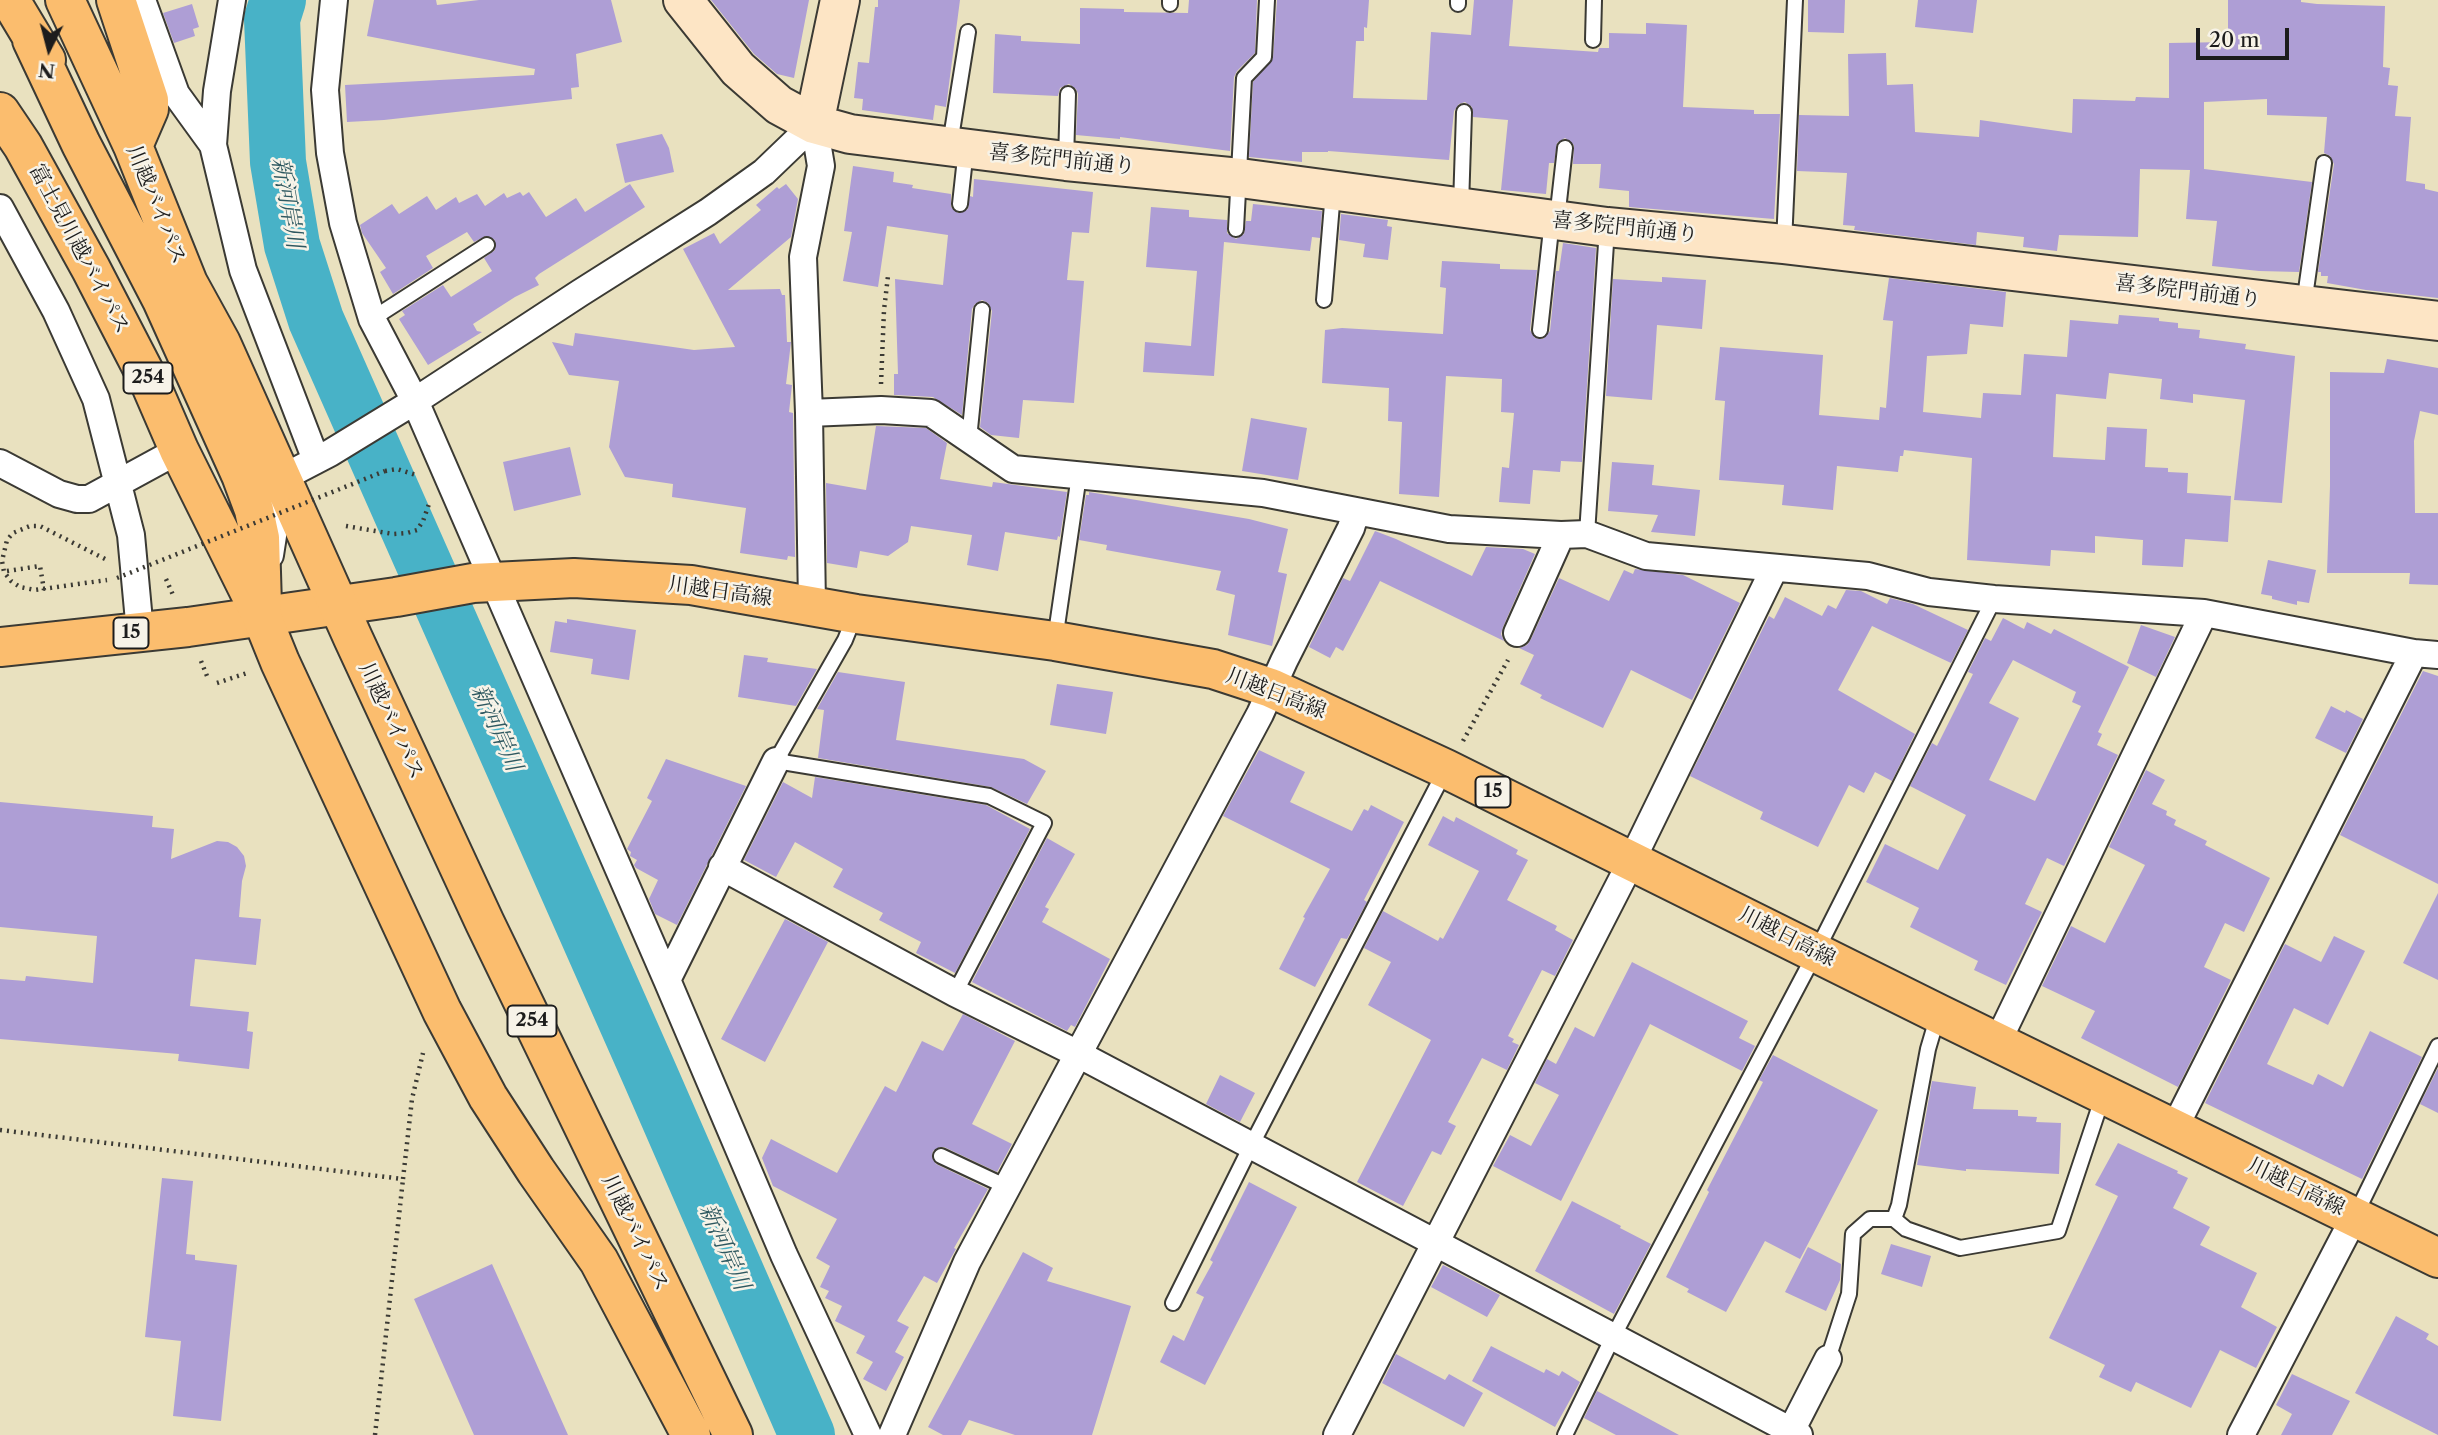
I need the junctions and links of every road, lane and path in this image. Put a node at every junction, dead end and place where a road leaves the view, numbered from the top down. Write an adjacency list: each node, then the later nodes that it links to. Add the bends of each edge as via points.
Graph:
1 (10, 0): 13 (main road, 254)
2 (65, 0): 22 (main road, 川越バイパス / 254)
3 (116, 0): 22 (main road, via 149,100)
4 (142, 0): 20 (street, via 176,93)
5 (232, 0): 20 (street)
6 (334, 0): 42 (street, via 325,90 330,153 344,223)
7 (683, 0): 19 (street, 喜多院門前通り, via 738,69 779,105)
8 (840, 0): 19 (street)
9 (1267, 0): 27 (lane, via 1264,57 1244,78)
10 (1594, 0): 14 (lane)
11 (1795, 0): 35 (lane)
12 (968, 32): 23 (lane)
13 (32, 40): 38 (main road, 254); 70 (main road, via 162,300 241,475 260,538)
14 (1593, 40)
15 (1068, 94): 25 (lane)
16 (0, 100): 21 (main road, 254)
17 (0, 112): 21 (main road, 富士見川越バイパス / 254)
18 (1464, 112): 31 (lane)
19 (814, 124): 23 (street, 喜多院門前通り, via 850,134); 45 (street, via 764,172 708,212); 47 (street, via 821,166 803,257)
20 (213, 145): 50 (street, via 243,270)
21 (23, 146): 49 (main road, 富士見川越バイパス / 254, via 145,372)
22 (133, 146): 38 (main road, 川越バイパス / 254)
23 (957, 148): 25 (street, 喜多院門前通り); 29 (lane)
24 (1565, 148): 32 (lane)
25 (1066, 161): 27 (street, 喜多院門前通り)
26 (2324, 163): 40 (lane)
27 (1240, 178): 28 (street, 喜多院門前通り); 34 (lane)
28 (1333, 190): 31 (street, 喜多院門前通り); 39 (lane)
29 (960, 204)
30 (0, 208): 55 (street, via 56,311 96,400)
31 (1461, 208): 32 (street, 喜多院門前通り)
32 (1554, 220): 33 (street, 喜多院門前通り); 44 (lane)
33 (1607, 227): 35 (street, 喜多院門前通り); 59 (lane)
34 (1236, 229)
35 (1784, 244): 40 (street, 喜多院門前通り)
36 (487, 245): 42 (lane)
37 (888, 276): 46 (path)
38 (188, 283): 53 (main road, 川越バイパス / 254, via 221,343)
39 (1324, 300)
40 (2304, 306): 43 (street, 喜多院門前通り)
41 (982, 310): 48 (lane)
42 (372, 319): 45 (street)
43 (2438, 321)
44 (1540, 330)
45 (404, 408): 50 (street); 63 (street)
46 (881, 410): 47 (street); 48 (street, via 931,413)
47 (809, 413): 67 (street)
48 (970, 439): 52 (street, via 1013,469)
49 (179, 450): 55 (street); 70 (main road, 富士見川越バイパス / 254)
50 (323, 457): 53 (street)
51 (0, 463): 55 (street, via 77,499 89,499)
52 (1079, 475): 57 (street, via 1263,494); 73 (lane)
53 (282, 478): 66 (main road, 川越バイパス / 254); 70 (street)
54 (419, 478): 64 (path, bridge, via 408,471 386,471 117,578)
55 (119, 482): 71 (street, via 131,535)
56 (429, 501): 58 (path, via 417,530 393,534)
57 (1356, 511): 59 (street, via 1449,529); 76 (street)
58 (346, 526)
59 (1574, 535): 61 (street, via 1646,556); 72 (street)
60 (115, 564): 64 (path, via 40,526 13,533 2,561 4,572 20,587)
61 (1774, 569): 65 (street, via 1868,576 1929,592); 79 (street)
62 (8, 571): 64 (path, via 40,566)
63 (483, 582): 66 (main road, 川越日高線 / 15); 67 (main road, 川越日高線 / 15, via 574,578 691,585); 82 (street, via 503,608)
64 (44, 590)
65 (1994, 599): 68 (street); 81 (lane)
66 (338, 604): 70 (main road, 川越日高線 / 15); 106 (main road, 川越バイパス / 254, via 485,923)
67 (812, 606): 69 (main road, 川越日高線 / 15)
68 (2204, 613): 75 (street); 85 (street)
69 (856, 614): 73 (main road, 川越日高線 / 15); 77 (lane)
70 (261, 615): 71 (main road, 川越日高線 / 15); 105 (main road, 川越バイパス / 254, via 442,1011 488,1097 599,1261)
71 (140, 632): 74 (main road, 川越日高線 / 15)
72 (1517, 633): 78 (path, via 1514,649)
73 (1055, 641): 76 (main road, 川越日高線 / 15, via 1213,669)
74 (0, 647)
75 (2426, 654): 90 (street)
76 (1271, 688): 78 (main road, 川越日高線 / 15); 88 (street)
77 (776, 761): 80 (street); 83 (lane, via 989,796 1044,823)
78 (1446, 769): 79 (main road, 川越日高線 / 15); 92 (lane)
79 (1632, 860): 81 (main road, 川越日高線 / 15); 98 (street)
80 (722, 867): 82 (street); 83 (street)
81 (1816, 952): 84 (main road, 川越日高線 / 15); 101 (lane)
82 (667, 980): 107 (street, via 784,1255)
83 (955, 993): 88 (street)
84 (1939, 1014): 85 (main road, 川越日高線 / 15); 97 (lane)
85 (1997, 1043): 89 (main road, 川越日高線 / 15)
86 (2438, 1045): 96 (lane)
87 (423, 1053): 94 (path, via 412,1098)
88 (1078, 1054): 92 (street); 95 (street)
89 (2104, 1095): 90 (main road, 川越日高線 / 15); 97 (lane, via 2058,1231 1960,1248 1906,1229)
90 (2174, 1129): 96 (main road, 川越日高線 / 15)
91 (0, 1130): 94 (path)
92 (1251, 1146): 98 (street); 100 (lane)
93 (941, 1156): 95 (lane)
94 (403, 1179): 104 (path)
95 (1007, 1187): 108 (street, via 967,1262)
96 (2355, 1216): 99 (main road, 川越日高線 / 15); 111 (street)
97 (1894, 1219): 102 (lane, via 1870,1219 1853,1234 1849,1293)
98 (1435, 1242): 101 (street); 109 (street)
99 (2438, 1258)
100 (1173, 1303)
101 (1613, 1337): 103 (street); 110 (lane)
102 (1828, 1359): 103 (street)
103 (1793, 1434)
104 (374, 1435)
105 (691, 1435)
106 (733, 1435)
107 (867, 1435)
108 (892, 1435)
109 (1337, 1435)
110 (1564, 1435)
111 (2241, 1435)

